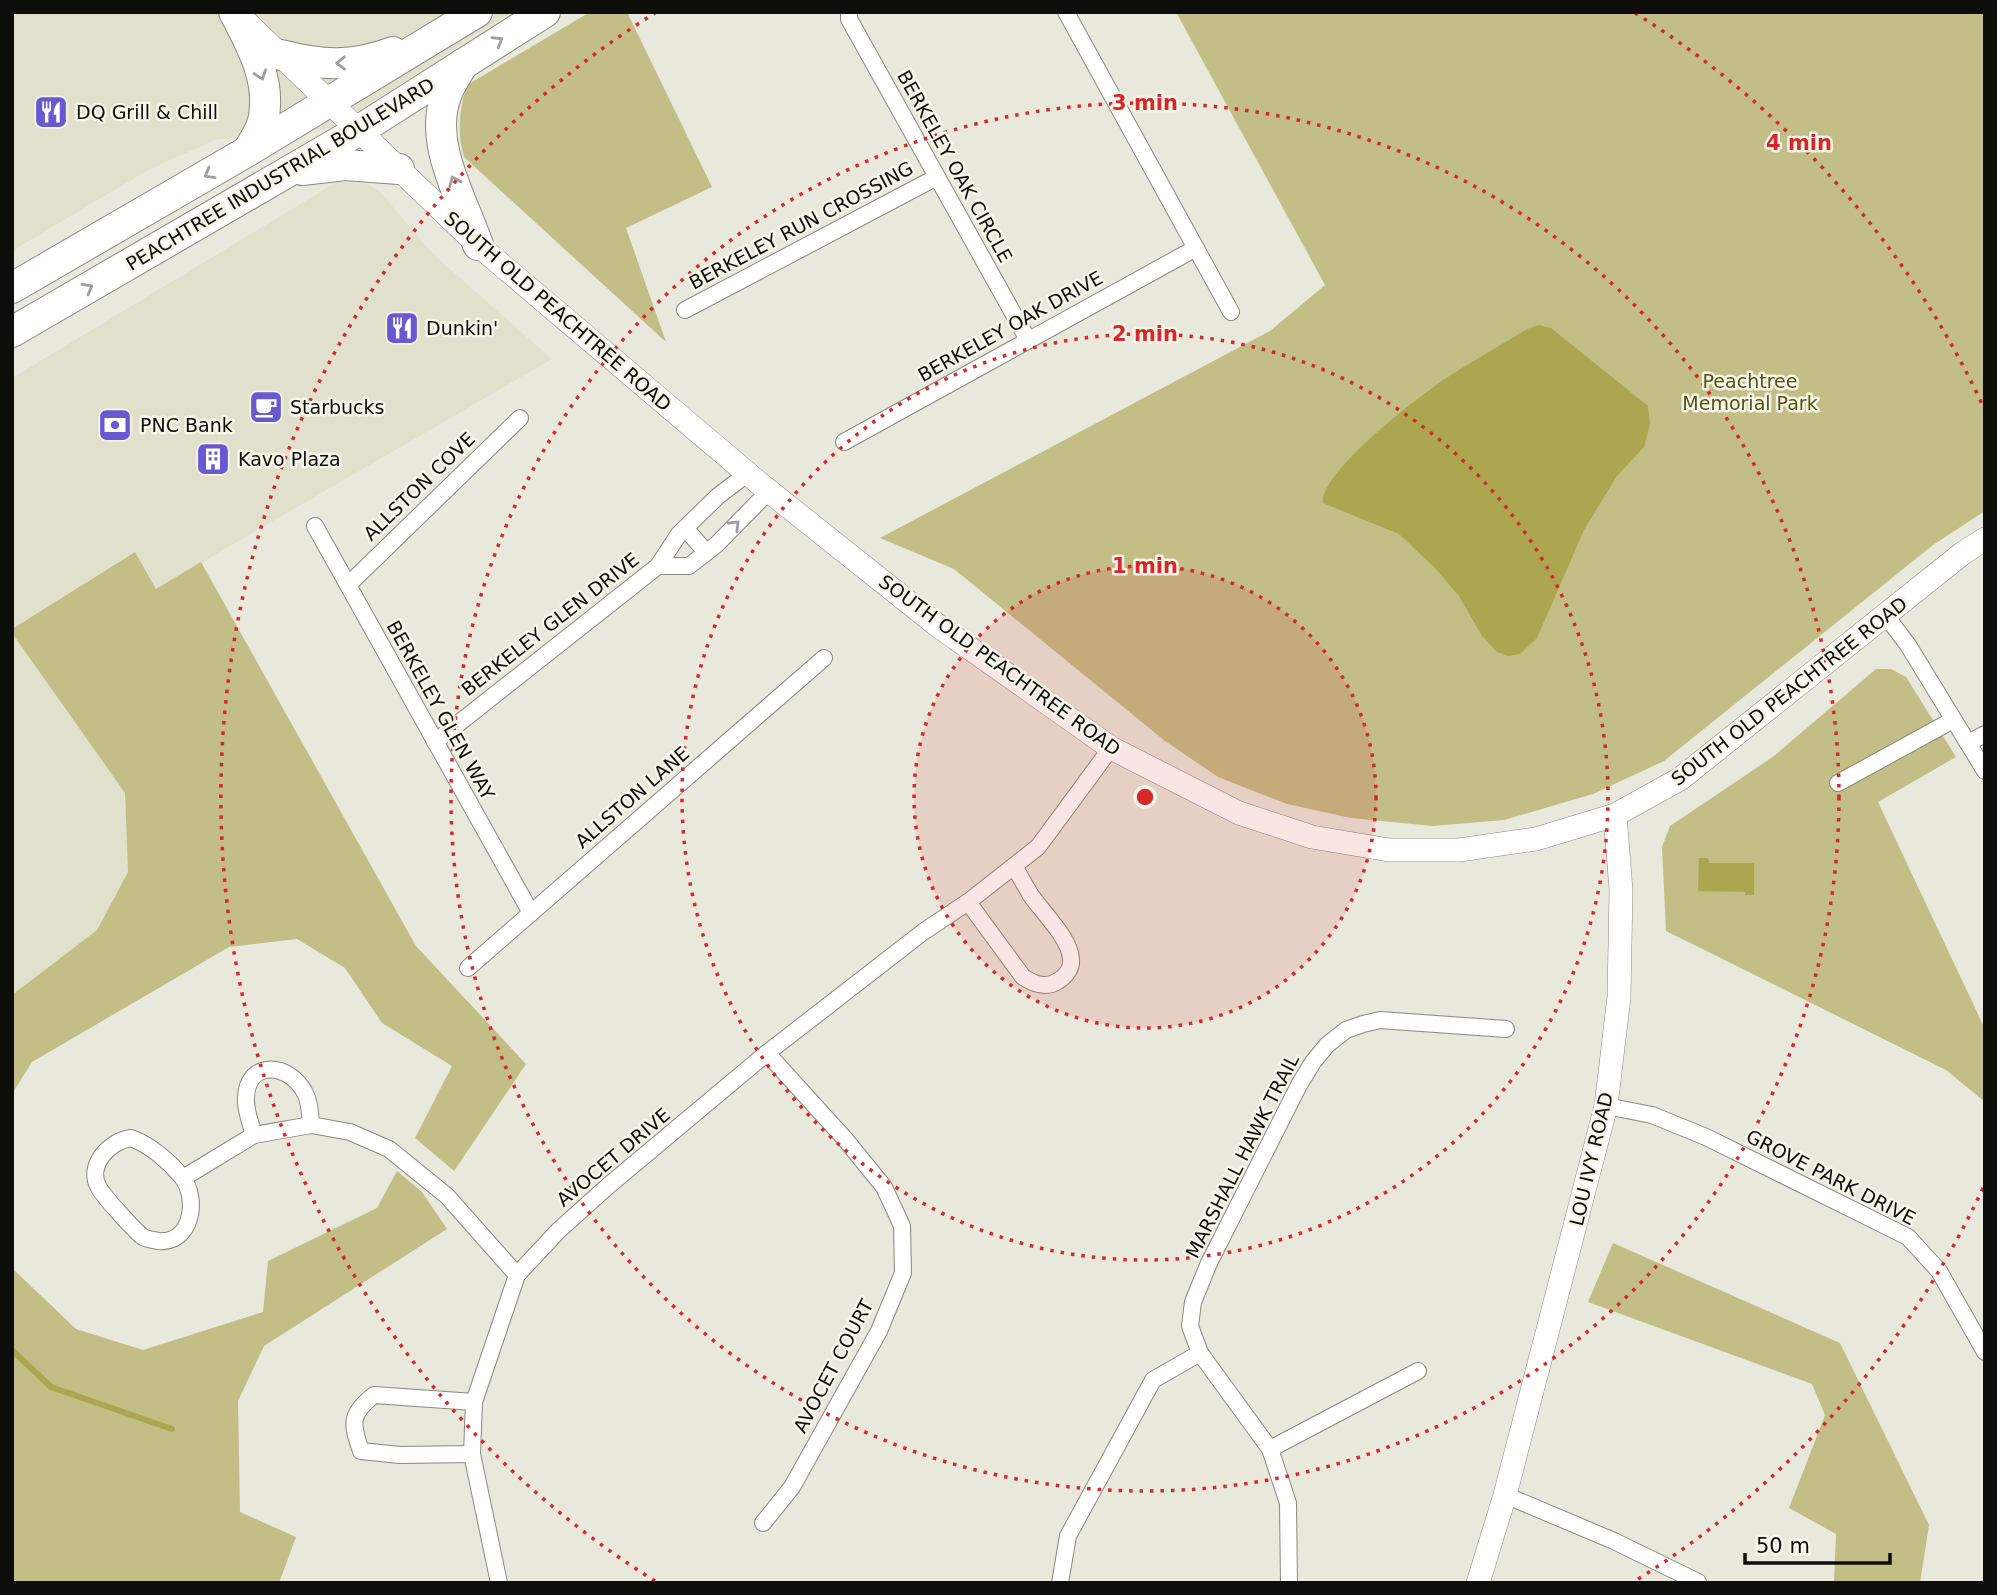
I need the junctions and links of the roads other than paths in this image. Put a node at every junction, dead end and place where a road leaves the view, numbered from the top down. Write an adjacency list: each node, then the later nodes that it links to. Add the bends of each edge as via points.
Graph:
1 (235, 12): 7 (street, SOUTH OLD PEACHTREE ROAD); 11 (highway, one-way to 11, via 265,87 262,124)
2 (477, 12): 6 (highway, PEACHTREE INDUSTRIAL BOULEVARD)
3 (545, 12): 8 (highway, PEACHTREE INDUSTRIAL BOULEVARD, one-way to 3)
4 (849, 12): 13 (street, BERKELEY OAK CIRCLE)
5 (1066, 12): 16 (street)
6 (430, 41): 7 (highway, one-way to 7, via 343,65); 9 (highway, PEACHTREE INDUSTRIAL BOULEVARD)
7 (281, 55): 9 (street, SOUTH OLD PEACHTREE ROAD)
8 (464, 63): 10 (highway, PEACHTREE INDUSTRIAL BOULEVARD); 15 (highway, one-way to 8, via 447,165 440,129 446,94)
9 (331, 102): 10 (street, SOUTH OLD PEACHTREE ROAD); 11 (highway, PEACHTREE INDUSTRIAL BOULEVARD)
10 (358, 131): 12 (street, SOUTH OLD PEACHTREE ROAD); 14 (highway, PEACHTREE INDUSTRIAL BOULEVARD)
11 (248, 151): 17 (highway, PEACHTREE INDUSTRIAL BOULEVARD, one-way to 17)
12 (399, 169): 14 (highway, via 345,165 300,170); 15 (street, SOUTH OLD PEACHTREE ROAD)
13 (937, 177): 18 (street, BERKELEY RUN CROSSING); 21 (street, BERKELEY OAK CIRCLE)
14 (275, 179): 20 (highway, PEACHTREE INDUSTRIAL BOULEVARD, one-way to 14)
15 (478, 245): 24 (street, SOUTH OLD PEACHTREE ROAD)
16 (1196, 247): 19 (street); 21 (street, BERKELEY OAK DRIVE)
17 (12, 288)
18 (685, 310)
19 (1231, 312)
20 (12, 332)
21 (1028, 340): 23 (street, BERKELEY OAK DRIVE)
22 (520, 418): 31 (street, ALLSTON COVE)
23 (844, 442)
24 (747, 474): 25 (street, SOUTH OLD PEACHTREE ROAD); 27 (street, BERKELEY GLEN DRIVE)
25 (769, 491): 29 (street, BERKELEY GLEN DRIVE, one-way to 25); 38 (street, SOUTH OLD PEACHTREE ROAD, via 937,625)
26 (315, 526): 31 (street, BERKELEY GLEN WAY)
27 (685, 528): 29 (street); 30 (street, BERKELEY GLEN DRIVE)
28 (1985, 539): 32 (street, SOUTH OLD PEACHTREE ROAD)
29 (706, 552): 30 (street, BERKELEY GLEN DRIVE, via 689,566)
30 (658, 566): 36 (street, BERKELEY GLEN DRIVE)
31 (348, 585): 36 (street, BERKELEY GLEN WAY)
32 (1886, 616): 34 (street); 41 (street, SOUTH OLD PEACHTREE ROAD, via 1680,779)
33 (824, 659): 44 (street, ALLSTON LANE)
34 (1953, 720): 37 (street); 40 (street)
35 (1985, 734): 37 (street)
36 (435, 742): 44 (street, BERKELEY GLEN WAY)
37 (1968, 743): 39 (street)
38 (1111, 748): 41 (street, SOUTH OLD PEACHTREE ROAD, via 1239,813 1312,837 1389,850 1459,849 1536,839); 42 (street, AVOCET DRIVE, via 1038,847)
39 (1985, 771)
40 (1838, 783)
41 (1615, 815): 48 (street, LOU IVY ROAD, via 1621,890 1619,997)
42 (1014, 866): 43 (street, AVOCET DRIVE); 43 (street, via 1068,946 1072,961 1067,975 1047,985 1035,985 1023,977)
43 (968, 902): 47 (street, AVOCET DRIVE)
44 (531, 913): 45 (street, ALLSTON LANE)
45 (467, 968)
46 (1506, 1029): 54 (street, MARSHALL HAWK TRAIL, via 1380,1020 1346,1030 1327,1045 1299,1085 1209,1263 1193,1302 1190,1326)
47 (767, 1053): 52 (street, AVOCET DRIVE, via 608,1186); 60 (street, AVOCET COURT, via 884,1187 902,1226 903,1273 873,1343 792,1487)
48 (1606, 1105): 53 (street, GROVE PARK DRIVE, via 1652,1115 1706,1137 1908,1237 1939,1271); 59 (street, LOU IVY ROAD)
49 (311, 1125): 50 (street); 50 (street, via 306,1094 297,1080 274,1069 263,1070 247,1087 245,1101); 52 (street, via 350,1132 389,1149 447,1196)
50 (254, 1135): 51 (street)
51 (183, 1178): 51 (street, via 146,1144 131,1139 107,1148 95,1172 99,1188 144,1238 161,1241 177,1238 188,1224 193,1204)
52 (517, 1275): 56 (street, AVOCET DRIVE)
53 (1985, 1352)
54 (1200, 1353): 57 (street, MARSHALL HAWK TRAIL); 63 (street, via 1153,1380 1068,1536)
55 (1418, 1371): 57 (street)
56 (474, 1402): 58 (street, AVOCET DRIVE); 58 (street, via 374,1395 360,1406 353,1428 361,1451)
57 (1270, 1449): 64 (street, MARSHALL HAWK TRAIL, via 1288,1503)
58 (472, 1454): 62 (street, AVOCET DRIVE)
59 (1505, 1495): 61 (street); 65 (street, LOU IVY ROAD)
60 (763, 1523)
61 (1698, 1582)
62 (499, 1583)
63 (1060, 1583)
64 (1289, 1583)
65 (1478, 1583)

